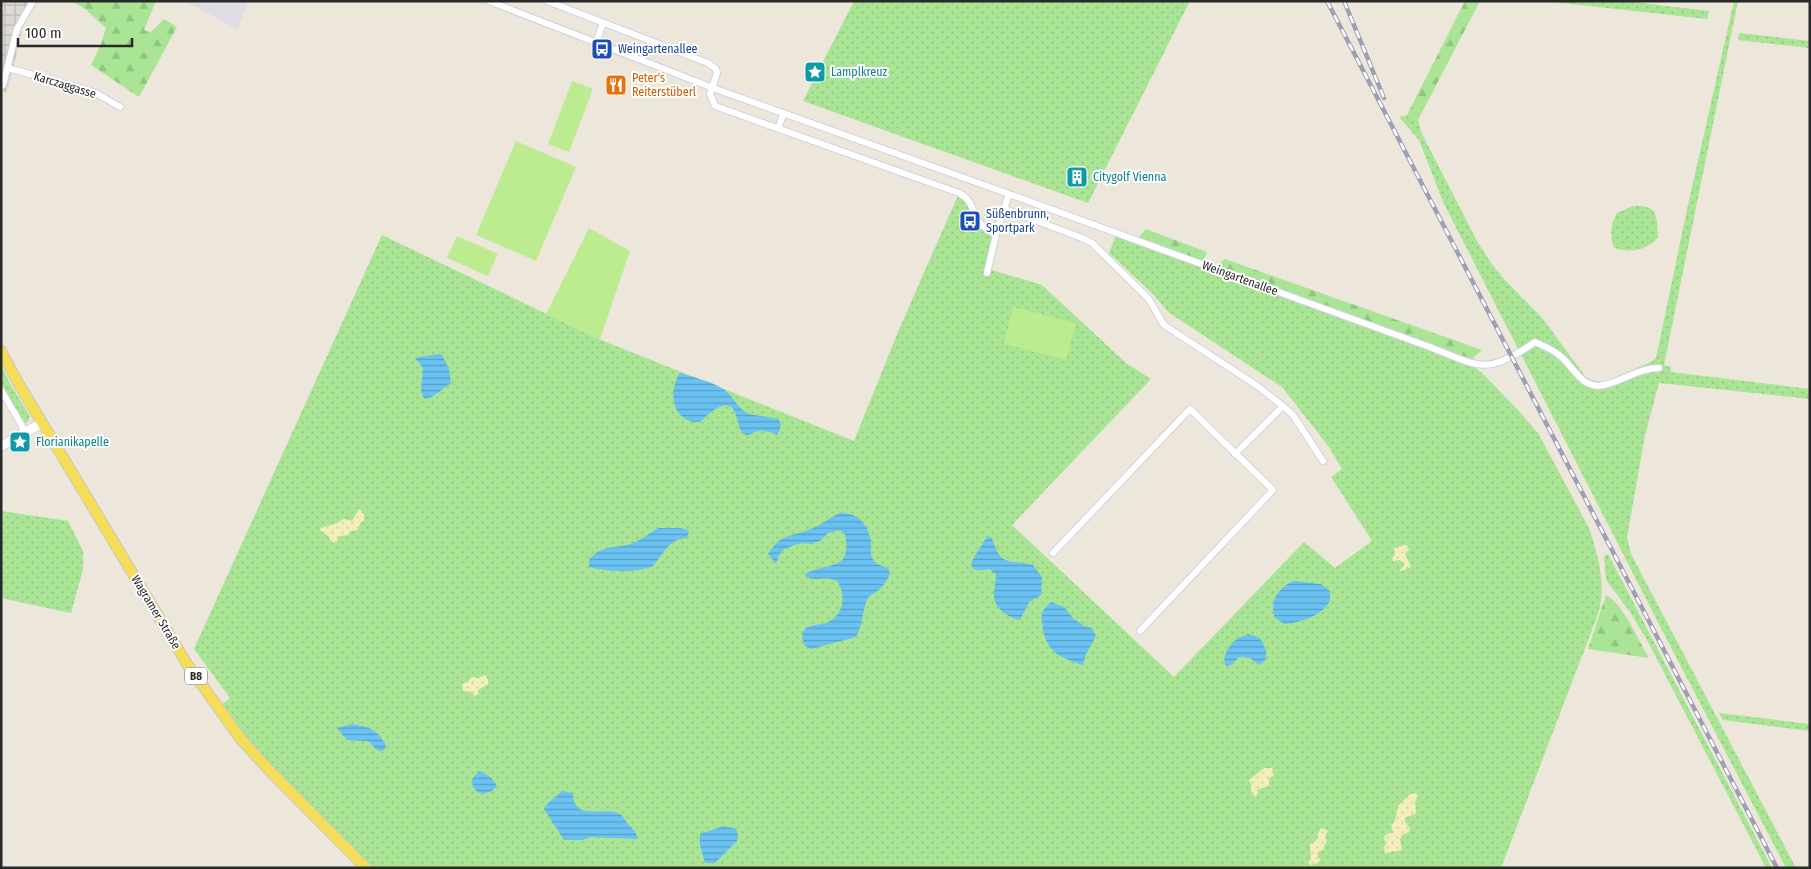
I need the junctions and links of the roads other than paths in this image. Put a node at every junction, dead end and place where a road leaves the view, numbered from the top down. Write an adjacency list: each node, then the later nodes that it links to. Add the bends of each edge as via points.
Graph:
1 (32, 1): 6 (street, via 17,29)
2 (489, 1): 5 (street, Weingartenallee)
3 (547, 1): 4 (street)
4 (603, 23): 5 (street); 8 (street, via 708,63 717,73)
5 (596, 43): 8 (street, Weingartenallee)
6 (8, 68): 7 (street); 9 (street, Karczaggasse, via 94,92)
7 (1, 86)
8 (713, 88): 10 (street, Weingartenallee); 11 (street, via 711,98 715,106)
9 (120, 107)
10 (784, 113): 11 (street); 12 (street, Weingartenallee)
11 (778, 128): 14 (street, via 958,192 970,202 978,222)
12 (1009, 194): 13 (street); 17 (street, Weingartenallee, via 1470,364 1493,365 1535,342 1558,354 1584,382 1594,386)
13 (1005, 210): 14 (street); 19 (street, via 1092,243 1148,298 1164,325)
14 (996, 234): 15 (street)
15 (987, 273)
16 (1, 350): 20 (main road, B8)
17 (1659, 368)
18 (1, 390): 21 (street)
19 (1283, 406): 23 (street); 24 (street, via 1293,415)
20 (42, 423): 21 (street); 27 (main road, Wagramer Straße / B8, via 187,664 240,738)
21 (24, 434): 22 (street)
22 (1, 446)
23 (1235, 454): 25 (street, via 1190,409); 26 (street, via 1273,490)
24 (1323, 461)
25 (1053, 553)
26 (1140, 631)
27 (366, 868)

